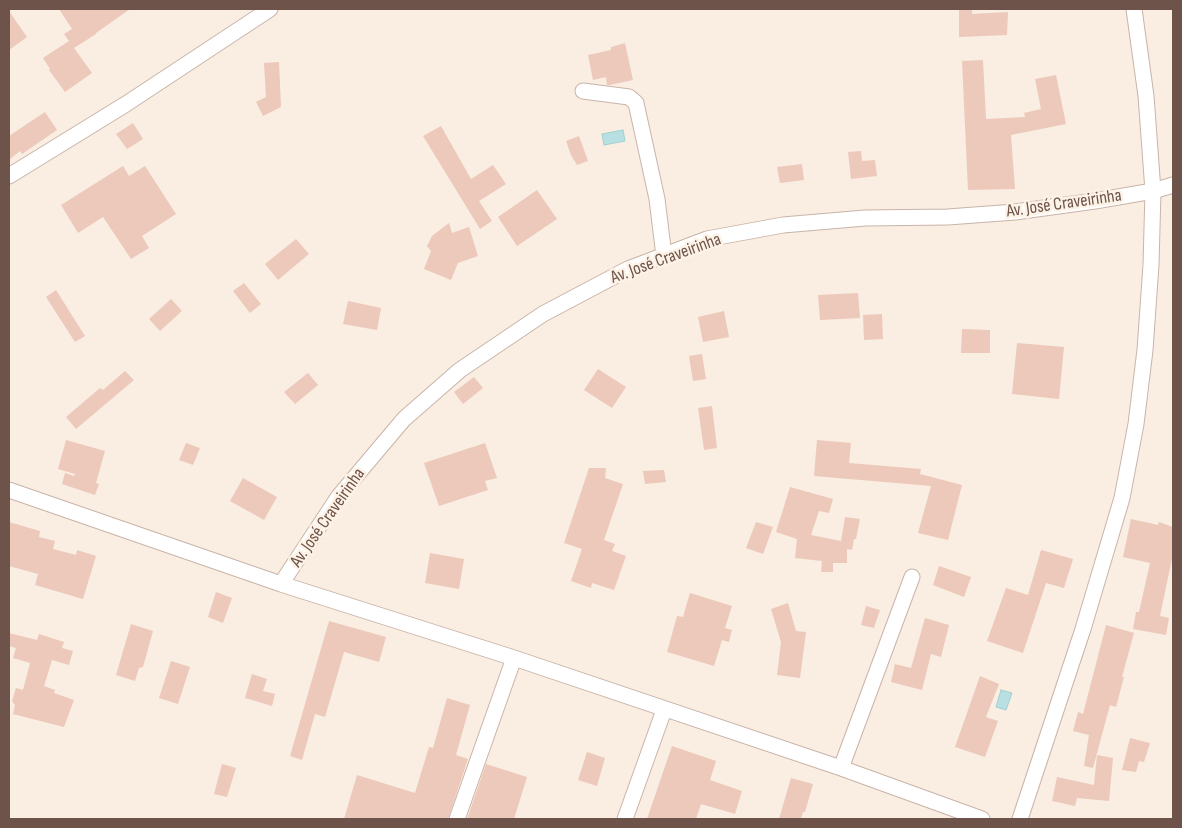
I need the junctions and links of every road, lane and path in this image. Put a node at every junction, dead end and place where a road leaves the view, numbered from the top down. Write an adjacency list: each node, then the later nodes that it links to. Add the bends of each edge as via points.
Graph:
1 (270, 9): 4 (street)
2 (1134, 9): 6 (street, via 1146,96)
3 (583, 91): 7 (street, via 629,97 636,103 657,199)
4 (9, 176)
5 (1173, 185): 6 (street, Av. José Craveirinha)
6 (1153, 191): 7 (street, Av. José Craveirinha, via 1015,212 783,225 707,240); 17 (street, via 1145,350 1122,498 1084,629)
7 (664, 256): 10 (street, Av. José Craveirinha, via 628,268 543,314 460,370 432,394 404,419 339,496)
8 (9, 490): 10 (street)
9 (912, 577): 13 (street)
10 (282, 584): 11 (street)
11 (514, 658): 12 (street); 14 (street)
12 (664, 710): 13 (street); 15 (street)
13 (841, 768): 16 (street)
14 (457, 819)
15 (625, 819)
16 (982, 819)
17 (1020, 819)

